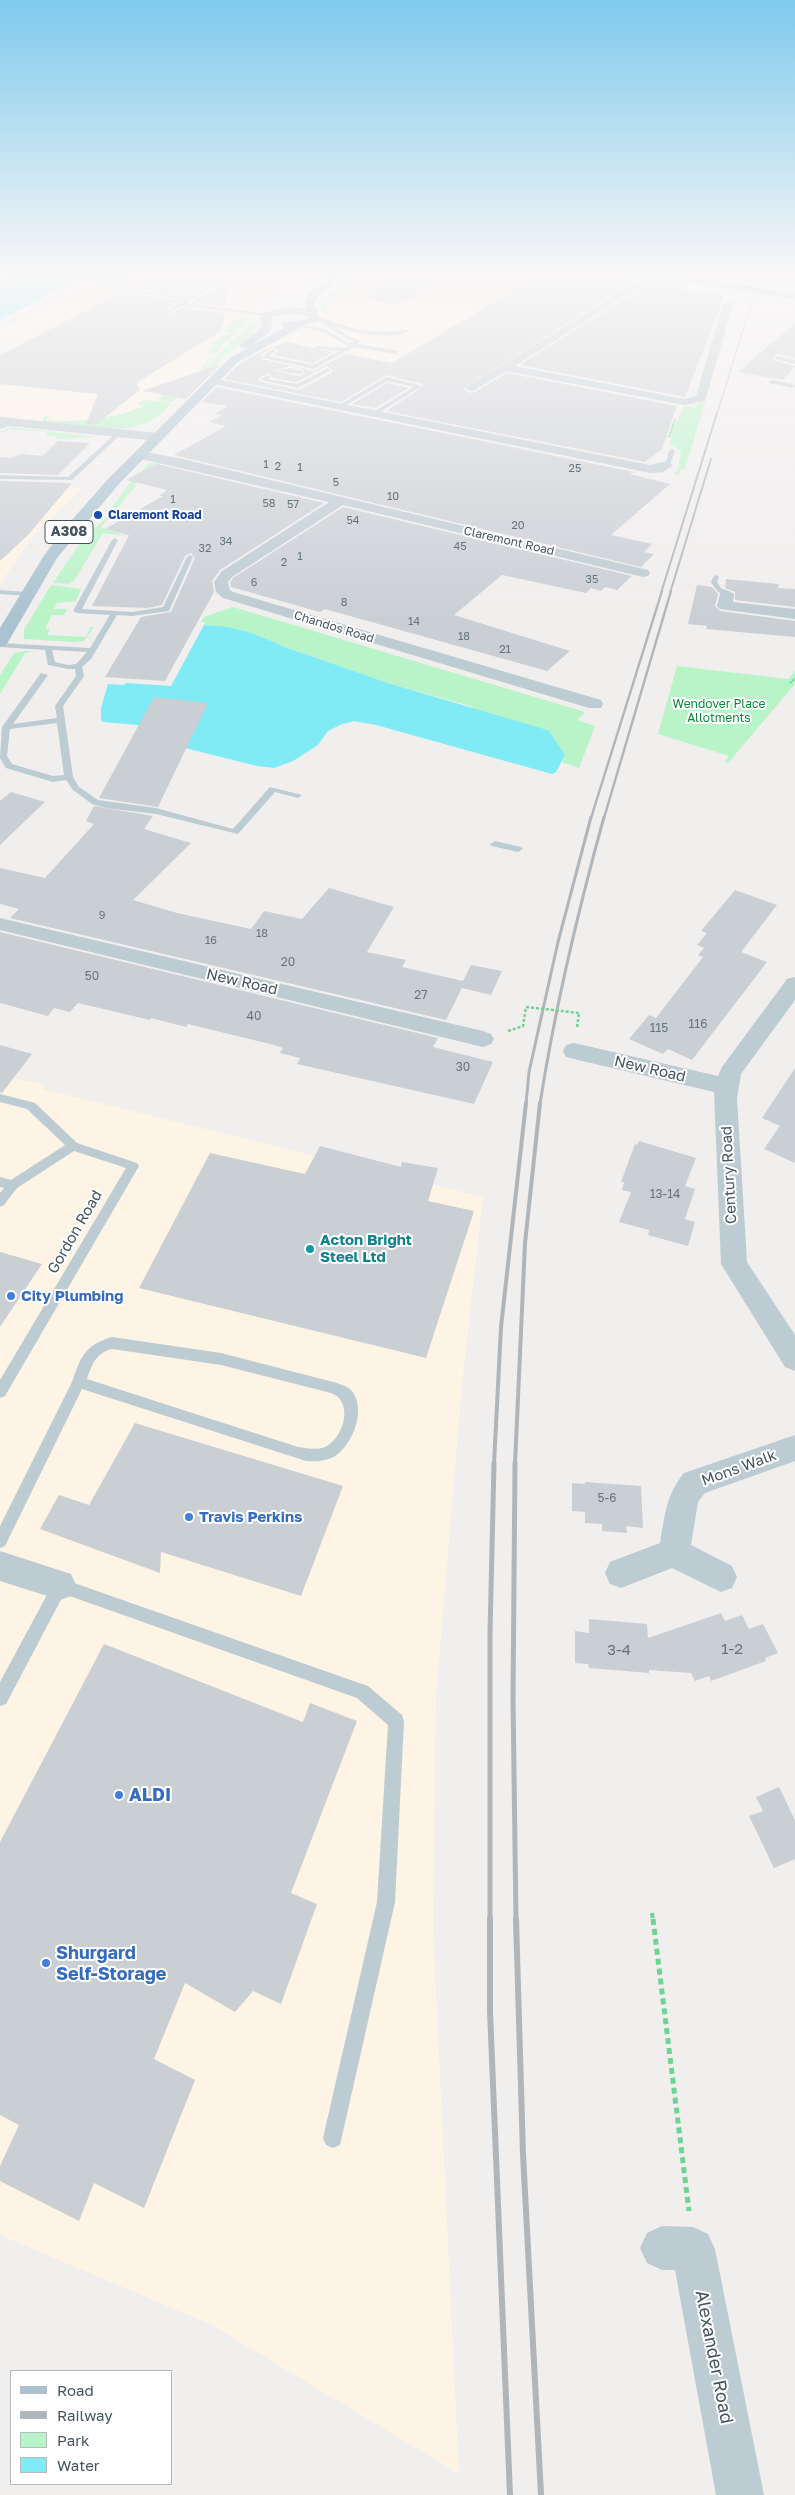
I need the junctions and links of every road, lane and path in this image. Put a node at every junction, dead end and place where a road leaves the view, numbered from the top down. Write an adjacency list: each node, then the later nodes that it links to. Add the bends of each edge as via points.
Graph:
1 (205, 388): 14 (main road, A308)
2 (250, 388): 8 (street)
3 (370, 388): 8 (lane)
4 (415, 388): 9 (lane)
5 (616, 388): 7 (street)
6 (703, 388): 7 (street, via 700,399)
7 (687, 402): 15 (path, via 672,425 666,446)
8 (341, 406): 9 (street)
9 (375, 413): 17 (street, via 650,469)
10 (0, 421): 11 (street)
11 (13, 423): 12 (lane); 13 (street)
12 (0, 428)
13 (115, 437): 14 (street); 18 (lane, via 70,479)
14 (158, 437): 16 (main road, A308)
15 (672, 451): 17 (lane)
16 (141, 455): 19 (street, Claremont Road); 25 (main road, A308, via 68,533)
17 (667, 465)
18 (0, 477)
19 (340, 501): 22 (street, Claremont Road); 36 (street, Chandos Road, via 227,574 221,582 223,592)
20 (116, 540): 27 (lane, via 77,611)
21 (190, 557): 27 (lane, via 166,609)
22 (642, 573)
23 (716, 576): 26 (lane, via 714,582 718,589)
24 (0, 592): 25 (lane)
25 (28, 594): 29 (main road, A308)
26 (727, 594): 28 (street, via 725,606)
27 (115, 613): 31 (lane)
28 (795, 614)
29 (0, 643): 30 (lane)
30 (48, 648): 31 (lane); 32 (lane, via 51,663)
31 (92, 650): 32 (lane)
32 (78, 666): 37 (lane, via 80,676 59,706)
33 (44, 676): 38 (lane)
34 (795, 678): 35 (path)
35 (790, 684)
36 (595, 704)
37 (60, 720): 38 (lane); 39 (lane)
38 (6, 727): 39 (lane, via 3,756 8,766 53,779)
39 (69, 777): 40 (lane, via 83,797 100,804 157,811 235,832 273,789)
40 (298, 795)
41 (495, 844): 42 (lane)
42 (518, 849)
43 (0, 924): 46 (street, New Road)
44 (795, 984): 48 (street, via 730,1073)
45 (523, 1026): 47 (path, bridge, via 526,1007 579,1013)
46 (483, 1039)
47 (575, 1040): 48 (street, New Road)
48 (725, 1086): 54 (street, Century Road, via 734,1264)
49 (0, 1098): 50 (lane, via 31,1106)
50 (73, 1146): 52 (lane); 57 (lane, Gordon Road, via 133,1166)
51 (0, 1182): 52 (lane)
52 (13, 1185): 53 (lane)
53 (0, 1202)
54 (784, 1322): 55 (street)
55 (795, 1359)
56 (79, 1382): 56 (lane, via 90,1355 99,1346 112,1343 221,1359 346,1393 351,1402 350,1424 344,1440 331,1452 316,1456 298,1453); 59 (lane)
57 (0, 1392)
58 (795, 1448): 60 (street, Mons Walk, via 695,1483 684,1496)
59 (0, 1541)
60 (674, 1552): 62 (street); 63 (street)
61 (0, 1566): 64 (street)
62 (621, 1573)
63 (721, 1576)
64 (60, 1585): 65 (lane); 67 (lane, via 362,1692 396,1721 386,1902)
65 (0, 1698)
66 (652, 1913): 68 (path)
67 (333, 2138)
68 (678, 2248): 69 (street, Alexander Road)
69 (740, 2495)

